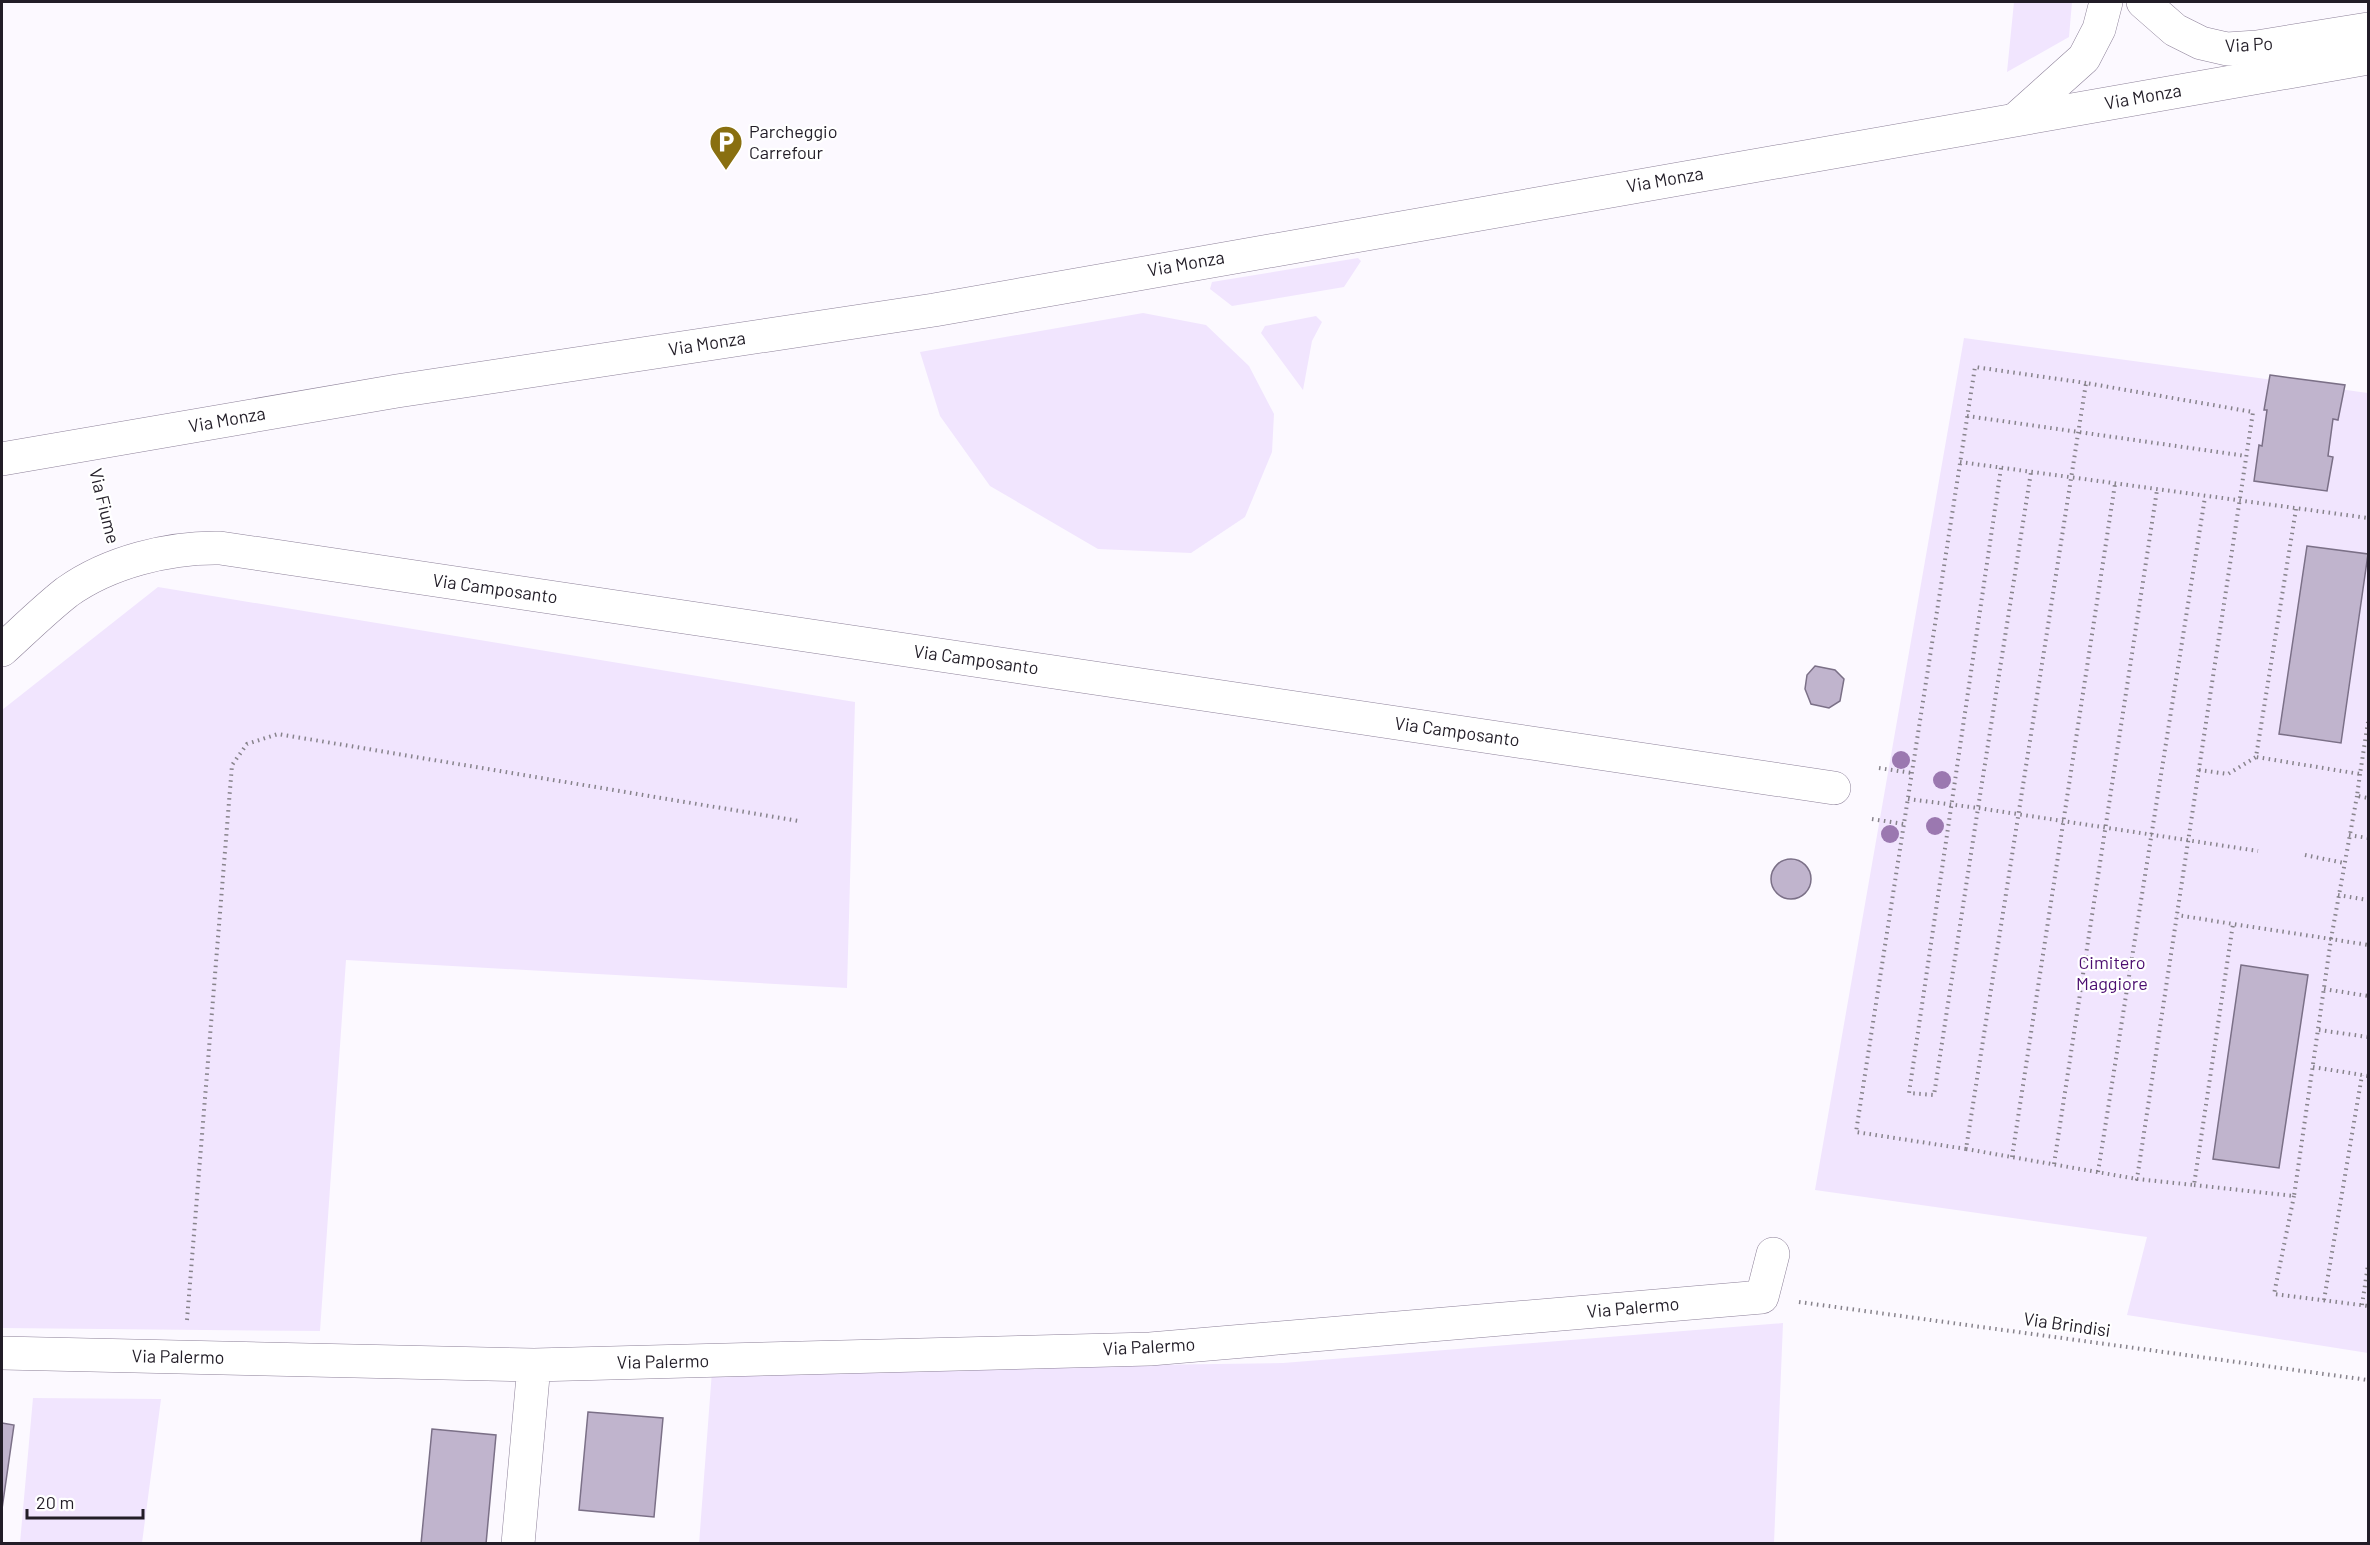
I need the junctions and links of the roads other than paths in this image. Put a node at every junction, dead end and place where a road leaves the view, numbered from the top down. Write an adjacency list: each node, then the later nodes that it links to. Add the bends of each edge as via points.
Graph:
1 (2106, 2): 5 (street, via 2099,29 2084,58)
2 (2144, 2): 3 (street, Via Po, via 2175,30 2201,43 2227,49)
3 (2368, 28)
4 (2368, 58): 5 (street, Via Monza)
5 (2016, 119): 6 (street, Via Monza, via 934,310 397,391)
6 (2, 459)
7 (120, 565): 8 (street, Via Fiume, via 68,591); 9 (street, Via Camposanto, via 168,551 220,548)
8 (2, 650)
9 (1834, 788)
10 (1773, 1254): 12 (street, Via Palermo, via 1762,1297 1150,1349)
11 (2, 1353): 12 (street, Via Palermo)
12 (534, 1365): 13 (street)
13 (518, 1544)

